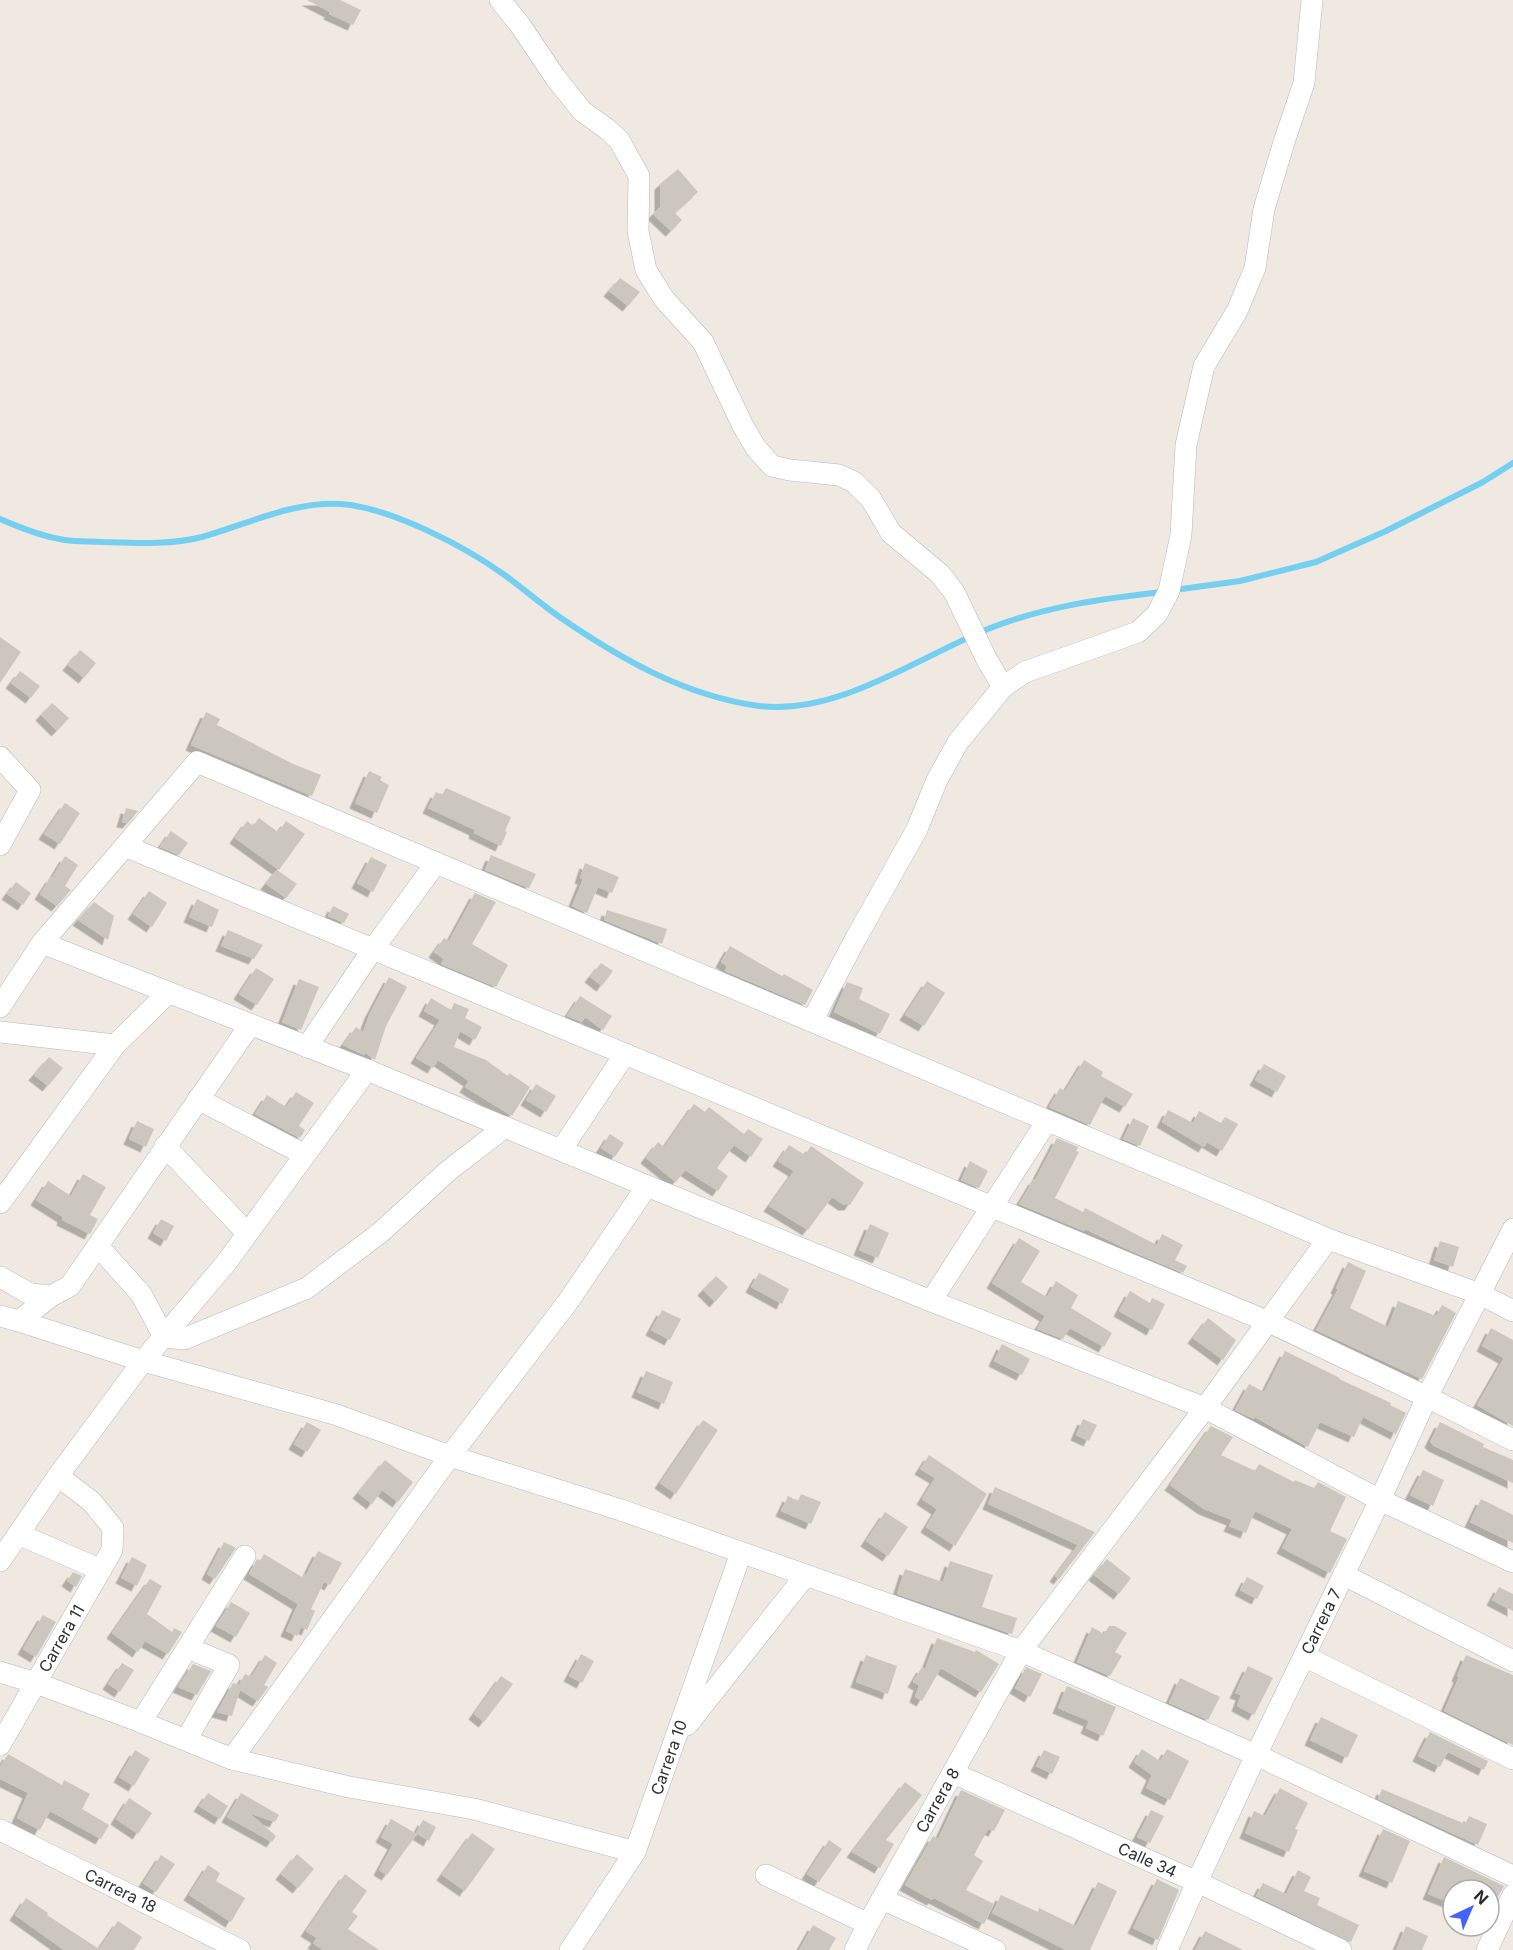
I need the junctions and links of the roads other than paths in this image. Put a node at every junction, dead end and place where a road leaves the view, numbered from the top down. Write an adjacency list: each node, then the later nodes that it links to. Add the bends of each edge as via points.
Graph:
1 (500, 0): 3 (street, via 582,111 619,140 639,176 638,231 646,270 664,299 703,342 756,448 772,466 839,475 854,482 871,499 891,533 940,574 954,592)
2 (1312, 0): 3 (street, via 1304,83 1264,209 1255,268 1237,311 1204,366 1186,445 1181,535 1168,591 1157,614 1138,632 1025,672)
3 (1003, 687): 12 (street, via 958,742 917,828)
4 (0, 757): 5 (street, via 30,790)
5 (0, 844)
6 (124, 846): 7 (street, via 198,762); 8 (street); 9 (street)
7 (436, 863): 9 (street); 12 (street)
8 (42, 943): 10 (street); 11 (street)
9 (373, 949): 16 (street); 17 (street)
10 (168, 993): 13 (street); 15 (street)
11 (0, 1007)
12 (812, 1022): 20 (street)
13 (250, 1025): 16 (street); 19 (street)
14 (0, 1032): 15 (street)
15 (114, 1045): 26 (street)
16 (307, 1047): 18 (street)
17 (625, 1054): 23 (street); 27 (street)
18 (367, 1070): 21 (street); 24 (street)
19 (198, 1099): 22 (street); 24 (street)
20 (1047, 1121): 27 (street); 30 (street)
21 (505, 1127): 23 (street); 39 (street, via 448,1171 381,1232 307,1288 184,1339)
22 (165, 1146): 29 (street); 31 (street)
23 (561, 1150): 25 (street)
24 (304, 1155): 29 (street)
25 (647, 1186): 35 (street); 44 (street, via 567,1303)
26 (0, 1203)
27 (991, 1206): 35 (street); 38 (street)
28 (1513, 1229): 33 (street, Carrera 7)
29 (247, 1233): 39 (street)
30 (1328, 1239): 33 (street); 38 (street, Carrera 8)
31 (98, 1246): 34 (street, via 70,1286); 39 (street, via 141,1294)
32 (0, 1277): 34 (street, via 30,1294)
33 (1480, 1294): 36 (street); 41 (street, Carrera 7)
34 (51, 1296): 37 (street)
35 (931, 1301): 42 (street)
36 (1513, 1311)
37 (10, 1319): 40 (street)
38 (1269, 1322): 41 (street); 42 (street, Carrera 8)
39 (164, 1337): 40 (street)
40 (143, 1361): 44 (street, via 334,1414); 45 (street)
41 (1428, 1396): 43 (street); 46 (street, Carrera 7)
42 (1205, 1408): 46 (street); 56 (street, Carrera 8)
43 (1513, 1440)
44 (450, 1456): 48 (street); 66 (street)
45 (58, 1476): 47 (street); 52 (street, Carrera 11, via 92,1502 113,1528 112,1550)
46 (1380, 1500): 51 (street); 54 (street, Carrera 7)
47 (18, 1534): 50 (street); 52 (street)
48 (741, 1553): 53 (street); 62 (street, Carrera 10)
49 (245, 1556): 55 (street)
50 (0, 1561)
51 (1513, 1563)
52 (101, 1570): 60 (street, Carrera 11)
53 (806, 1575): 56 (street); 62 (street)
54 (1344, 1575): 57 (street, Carrera 7); 58 (street)
55 (188, 1648): 61 (street); 63 (street, via 229,1665)
56 (1021, 1651): 65 (street); 68 (street, Carrera 8)
57 (1304, 1656): 65 (street, Carrera 7); 67 (street)
58 (1513, 1661)
59 (0, 1672): 60 (street)
60 (36, 1683): 61 (street); 64 (street, Carrera 11)
61 (141, 1722): 63 (street)
62 (677, 1737): 70 (street, Carrera 10)
63 (186, 1740): 66 (street)
64 (0, 1745)
65 (1256, 1755): 72 (street); 73 (street, Carrera 7)
66 (232, 1758): 70 (street, via 349,1787 474,1809)
67 (1513, 1759)
68 (953, 1773): 73 (street, Calle 34); 75 (street, Carrera 8)
69 (0, 1830): 77 (street, Carrera 18)
70 (635, 1852): 78 (street, Carrera 10)
71 (765, 1875): 76 (street)
72 (1513, 1876)
73 (1197, 1882): 81 (street, Carrera 7); 82 (street, Calle 34)
74 (1513, 1895): 83 (street)
75 (882, 1899): 76 (street, Carrera 8); 80 (street)
76 (868, 1924): 79 (street, Carrera 8)
77 (240, 1950)
78 (570, 1950)
79 (855, 1950)
80 (995, 1950)
81 (1167, 1950)
82 (1341, 1950)
83 (1487, 1950)

